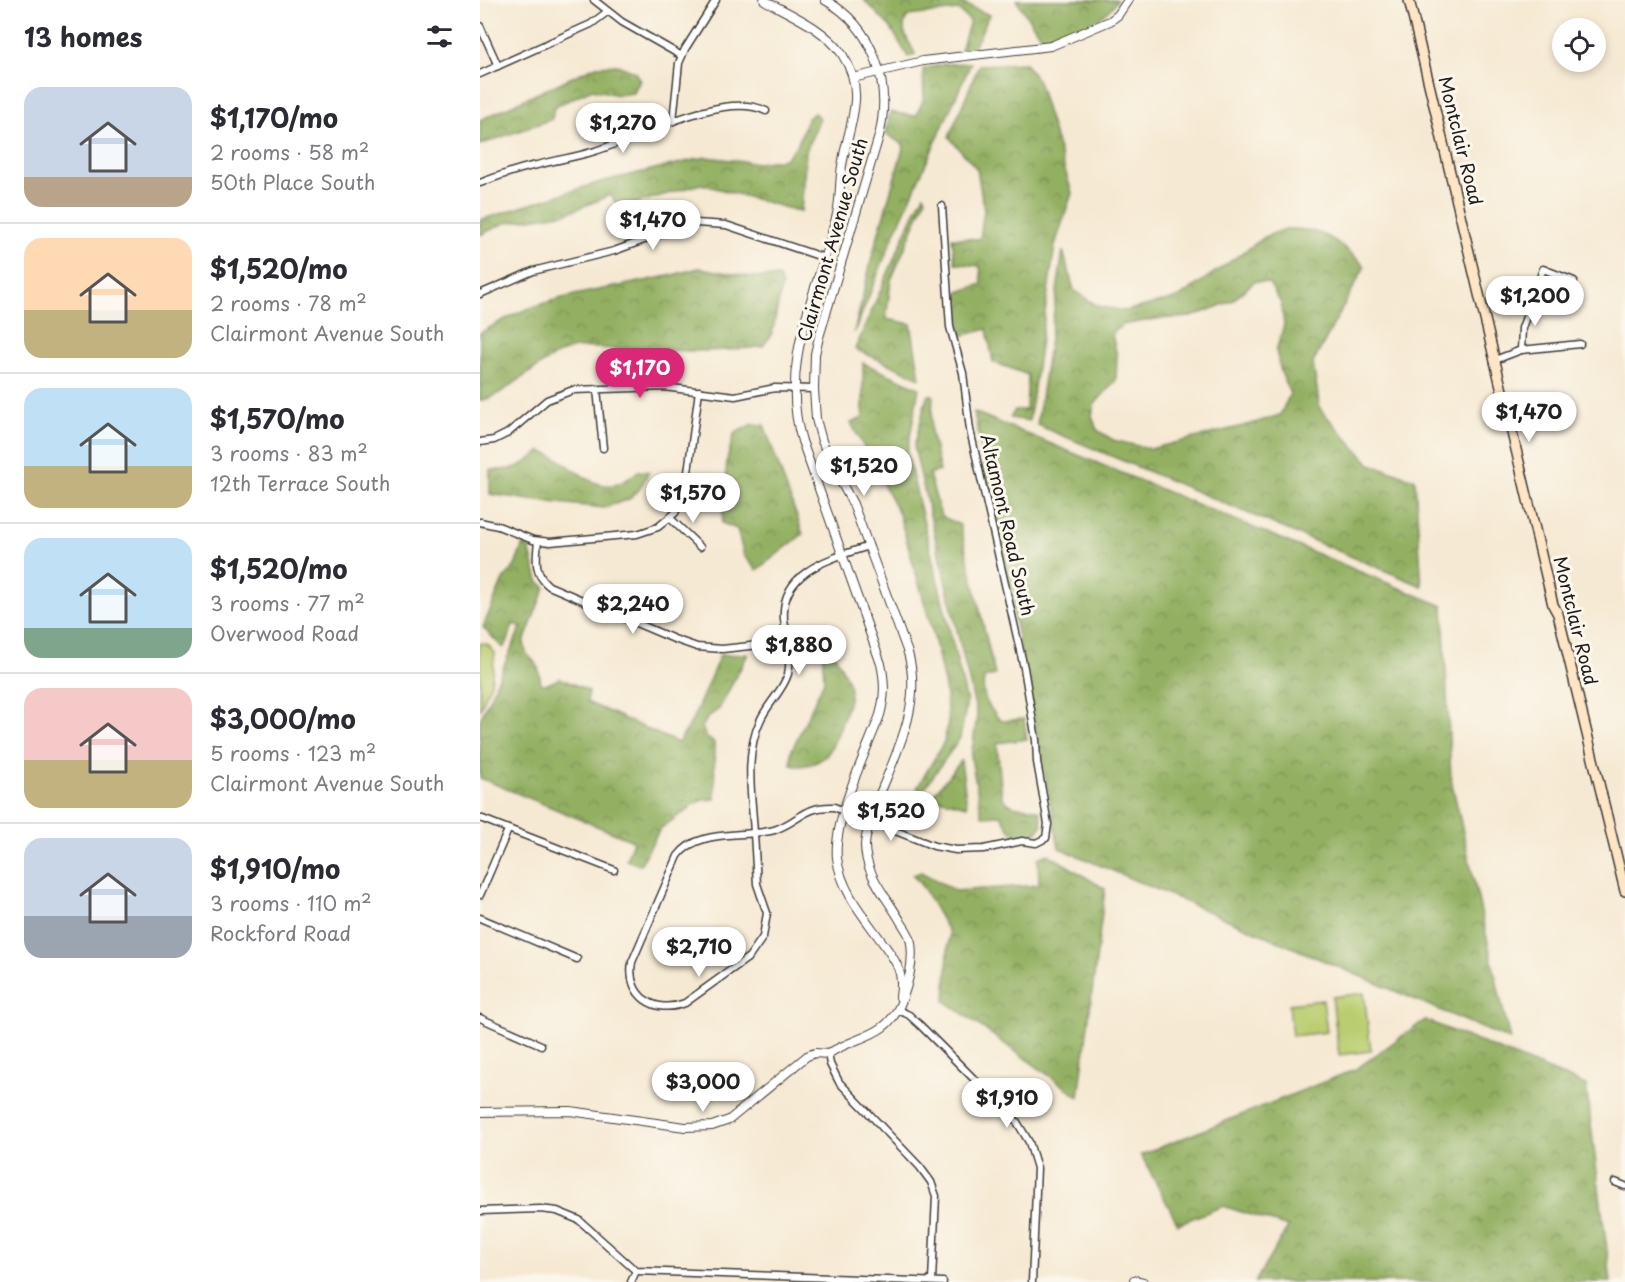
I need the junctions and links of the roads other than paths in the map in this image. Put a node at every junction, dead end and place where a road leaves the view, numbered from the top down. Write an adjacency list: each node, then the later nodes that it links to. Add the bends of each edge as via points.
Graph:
1 (594, 0): 7 (street)
2 (716, 0): 9 (street)
3 (764, 0): 13 (street, Clairmont Avenue South, via 825,35 842,54)
4 (825, 0): 11 (street, Clairmont Avenue South, via 859,29)
5 (1128, 0): 11 (street, via 1110,21 1051,46 923,61)
6 (1409, 0): 23 (main road, Montclair Road)
7 (607, 12): 9 (street); 10 (street, via 591,24)
8 (480, 26): 10 (street)
9 (682, 56): 15 (street)
10 (498, 66): 12 (street)
11 (880, 71): 13 (street); 26 (street, Clairmont Avenue South, via 884,98 882,127 819,337)
12 (480, 74)
13 (853, 78): 18 (street, Clairmont Avenue South, via 855,111 843,161 837,215)
14 (766, 111): 15 (street, via 737,105)
15 (673, 121): 16 (street, via 596,151)
16 (480, 183)
17 (942, 206): 39 (street, Altamont Road South, via 950,327 1024,668 1048,824 1046,838 1036,843 1022,841 956,850 934,846)
18 (825, 258): 20 (street, via 726,225 696,223 621,249 533,271); 24 (street, Clairmont Avenue South, via 799,340)
19 (1574, 281): 22 (street, via 1543,269 1522,328)
20 (480, 294)
21 (1580, 344): 22 (street)
22 (1521, 350): 23 (street)
23 (1495, 360): 43 (main road, Montclair Road)
24 (796, 388): 26 (street); 27 (street, via 769,388 735,396); 35 (street, Clairmont Avenue South, via 800,433)
25 (597, 389): 27 (street); 28 (street, via 573,390 553,397 508,433); 29 (street)
26 (814, 389): 33 (street, Clairmont Avenue South, via 822,441)
27 (699, 390): 30 (street, via 687,487)
28 (480, 442)
29 (603, 448)
30 (670, 518): 32 (street, via 637,534); 34 (street)
31 (480, 522): 32 (street)
32 (538, 541): 36 (street, via 537,570 549,586 674,639 697,647 722,649)
33 (869, 546): 35 (street); 39 (street, Clairmont Avenue South, via 908,653 914,689 908,722)
34 (700, 547)
35 (842, 556): 36 (street, via 808,570 793,585 784,609); 37 (street, Clairmont Avenue South, via 885,682 880,715)
36 (787, 642): 41 (street, via 787,677 762,716 752,748)
37 (844, 810): 39 (street); 41 (street, via 819,806 776,829); 47 (street, Clairmont Avenue South, via 837,841 841,876 898,967)
38 (480, 818): 40 (street)
39 (870, 820): 47 (street, Clairmont Avenue South, via 865,847 869,867 910,937 910,970)
40 (508, 830): 42 (street); 44 (street)
41 (754, 833): 41 (street, via 757,884 767,919 757,948 685,1003 661,1006 646,1000 633,983 632,962 678,856 699,840)
42 (614, 870)
43 (1625, 891)
44 (480, 895)
45 (480, 918): 46 (street)
46 (577, 959)
47 (898, 1010): 50 (street, Clairmont Avenue South, via 873,1035); 60 (street, via 909,1015 1017,1122 1029,1142 1037,1168)
48 (480, 1018): 49 (street)
49 (541, 1045)
50 (828, 1054): 51 (street, Clairmont Avenue South, via 807,1056 729,1120 712,1126 685,1127 570,1111); 56 (street, via 839,1082 931,1182 936,1196)
51 (480, 1112)
52 (1615, 1182): 53 (street)
53 (1625, 1186)
54 (480, 1211): 55 (street, via 557,1211 579,1220)
55 (636, 1271): 56 (street); 58 (street)
56 (933, 1281): 59 (street)
57 (1133, 1281): 61 (street)
58 (631, 1282)
59 (943, 1282)
60 (1032, 1282)
61 (1143, 1282)

